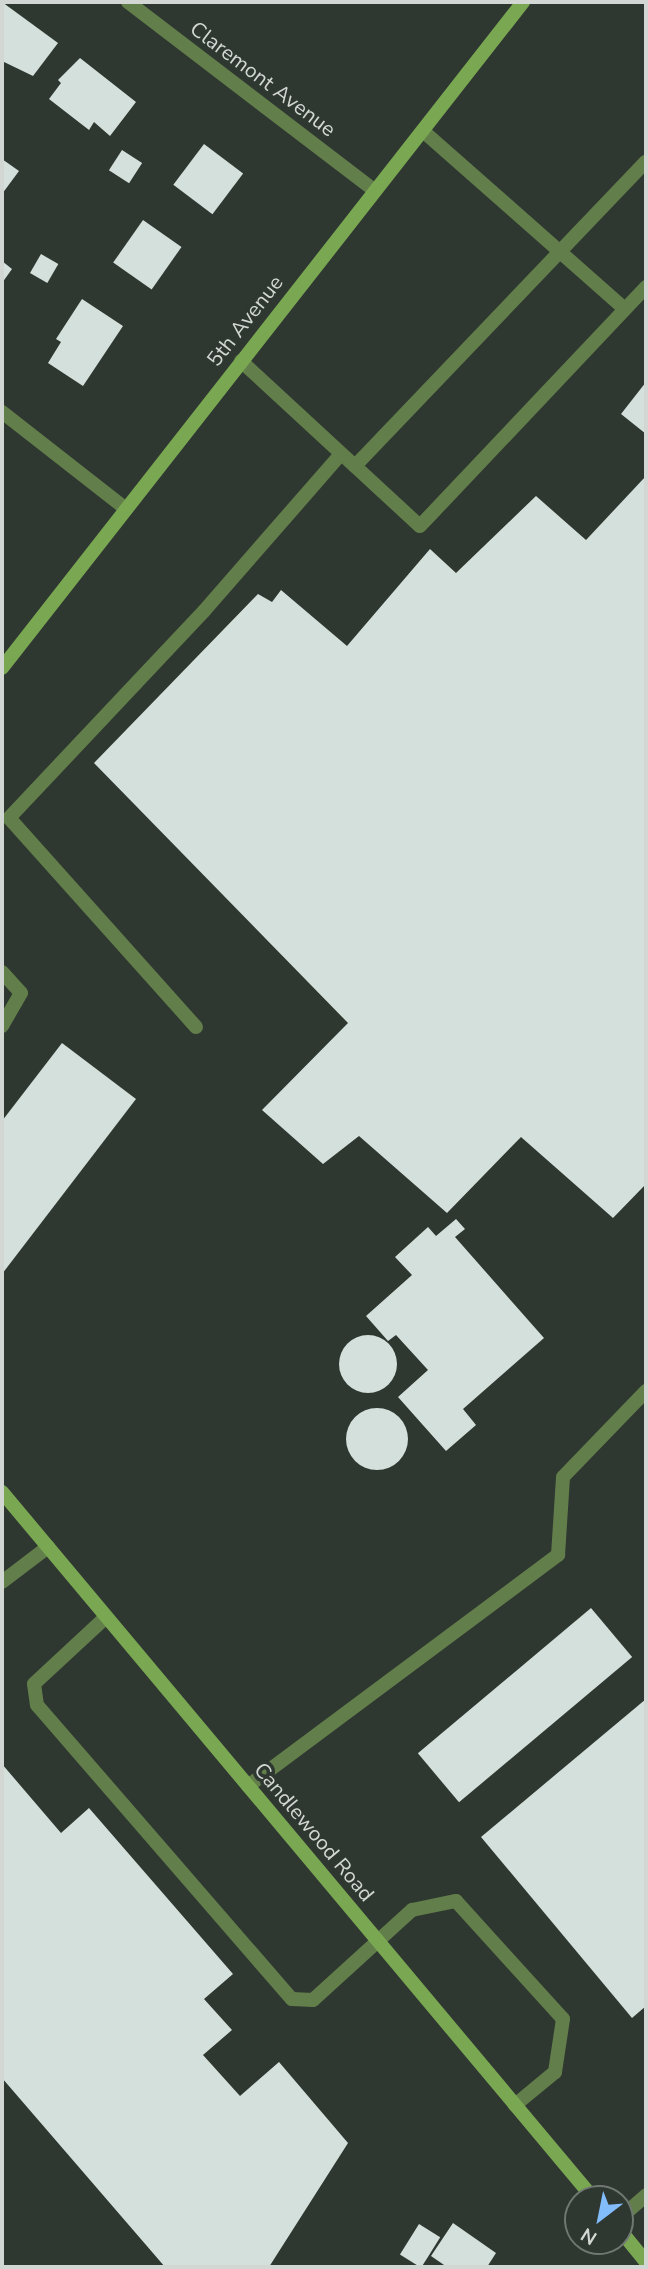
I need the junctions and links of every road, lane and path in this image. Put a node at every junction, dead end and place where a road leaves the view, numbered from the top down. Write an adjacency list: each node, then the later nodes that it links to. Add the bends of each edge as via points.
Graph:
1 (128, 2): 5 (street, Claremont Avenue)
2 (523, 2): 3 (street, 5th Avenue)
3 (423, 131): 5 (street, 5th Avenue); 6 (street)
4 (646, 162): 6 (street)
5 (374, 190): 9 (street, 5th Avenue)
6 (556, 251): 8 (street); 12 (street)
7 (646, 288): 8 (street)
8 (625, 309): 12 (street, via 420,526)
9 (241, 361): 11 (street); 13 (street, 5th Avenue)
10 (2, 412): 13 (street)
11 (341, 454): 12 (street); 17 (street, via 204,611 9,818)
12 (355, 466)
13 (126, 509): 14 (street, 5th Avenue)
14 (2, 668)
15 (2, 972): 16 (street, via 21,993)
16 (2, 1026)
17 (196, 1027)
18 (646, 1391): 23 (street, via 564,1477 558,1555)
19 (2, 1492): 20 (street, Candlewood Road)
20 (48, 1547): 21 (street); 22 (street, Candlewood Road)
21 (2, 1582)
22 (106, 1616): 23 (street, Candlewood Road); 24 (street, via 34,1684 37,1705 292,1999 313,2000)
23 (248, 1786): 24 (street, Candlewood Road)
24 (379, 1942): 25 (street, Candlewood Road); 25 (street, via 412,1910 456,1901 563,2019 555,2072)
25 (515, 2105): 26 (street, Candlewood Road)
26 (582, 2185)
27 (634, 2247): 28 (street)
28 (646, 2262)

